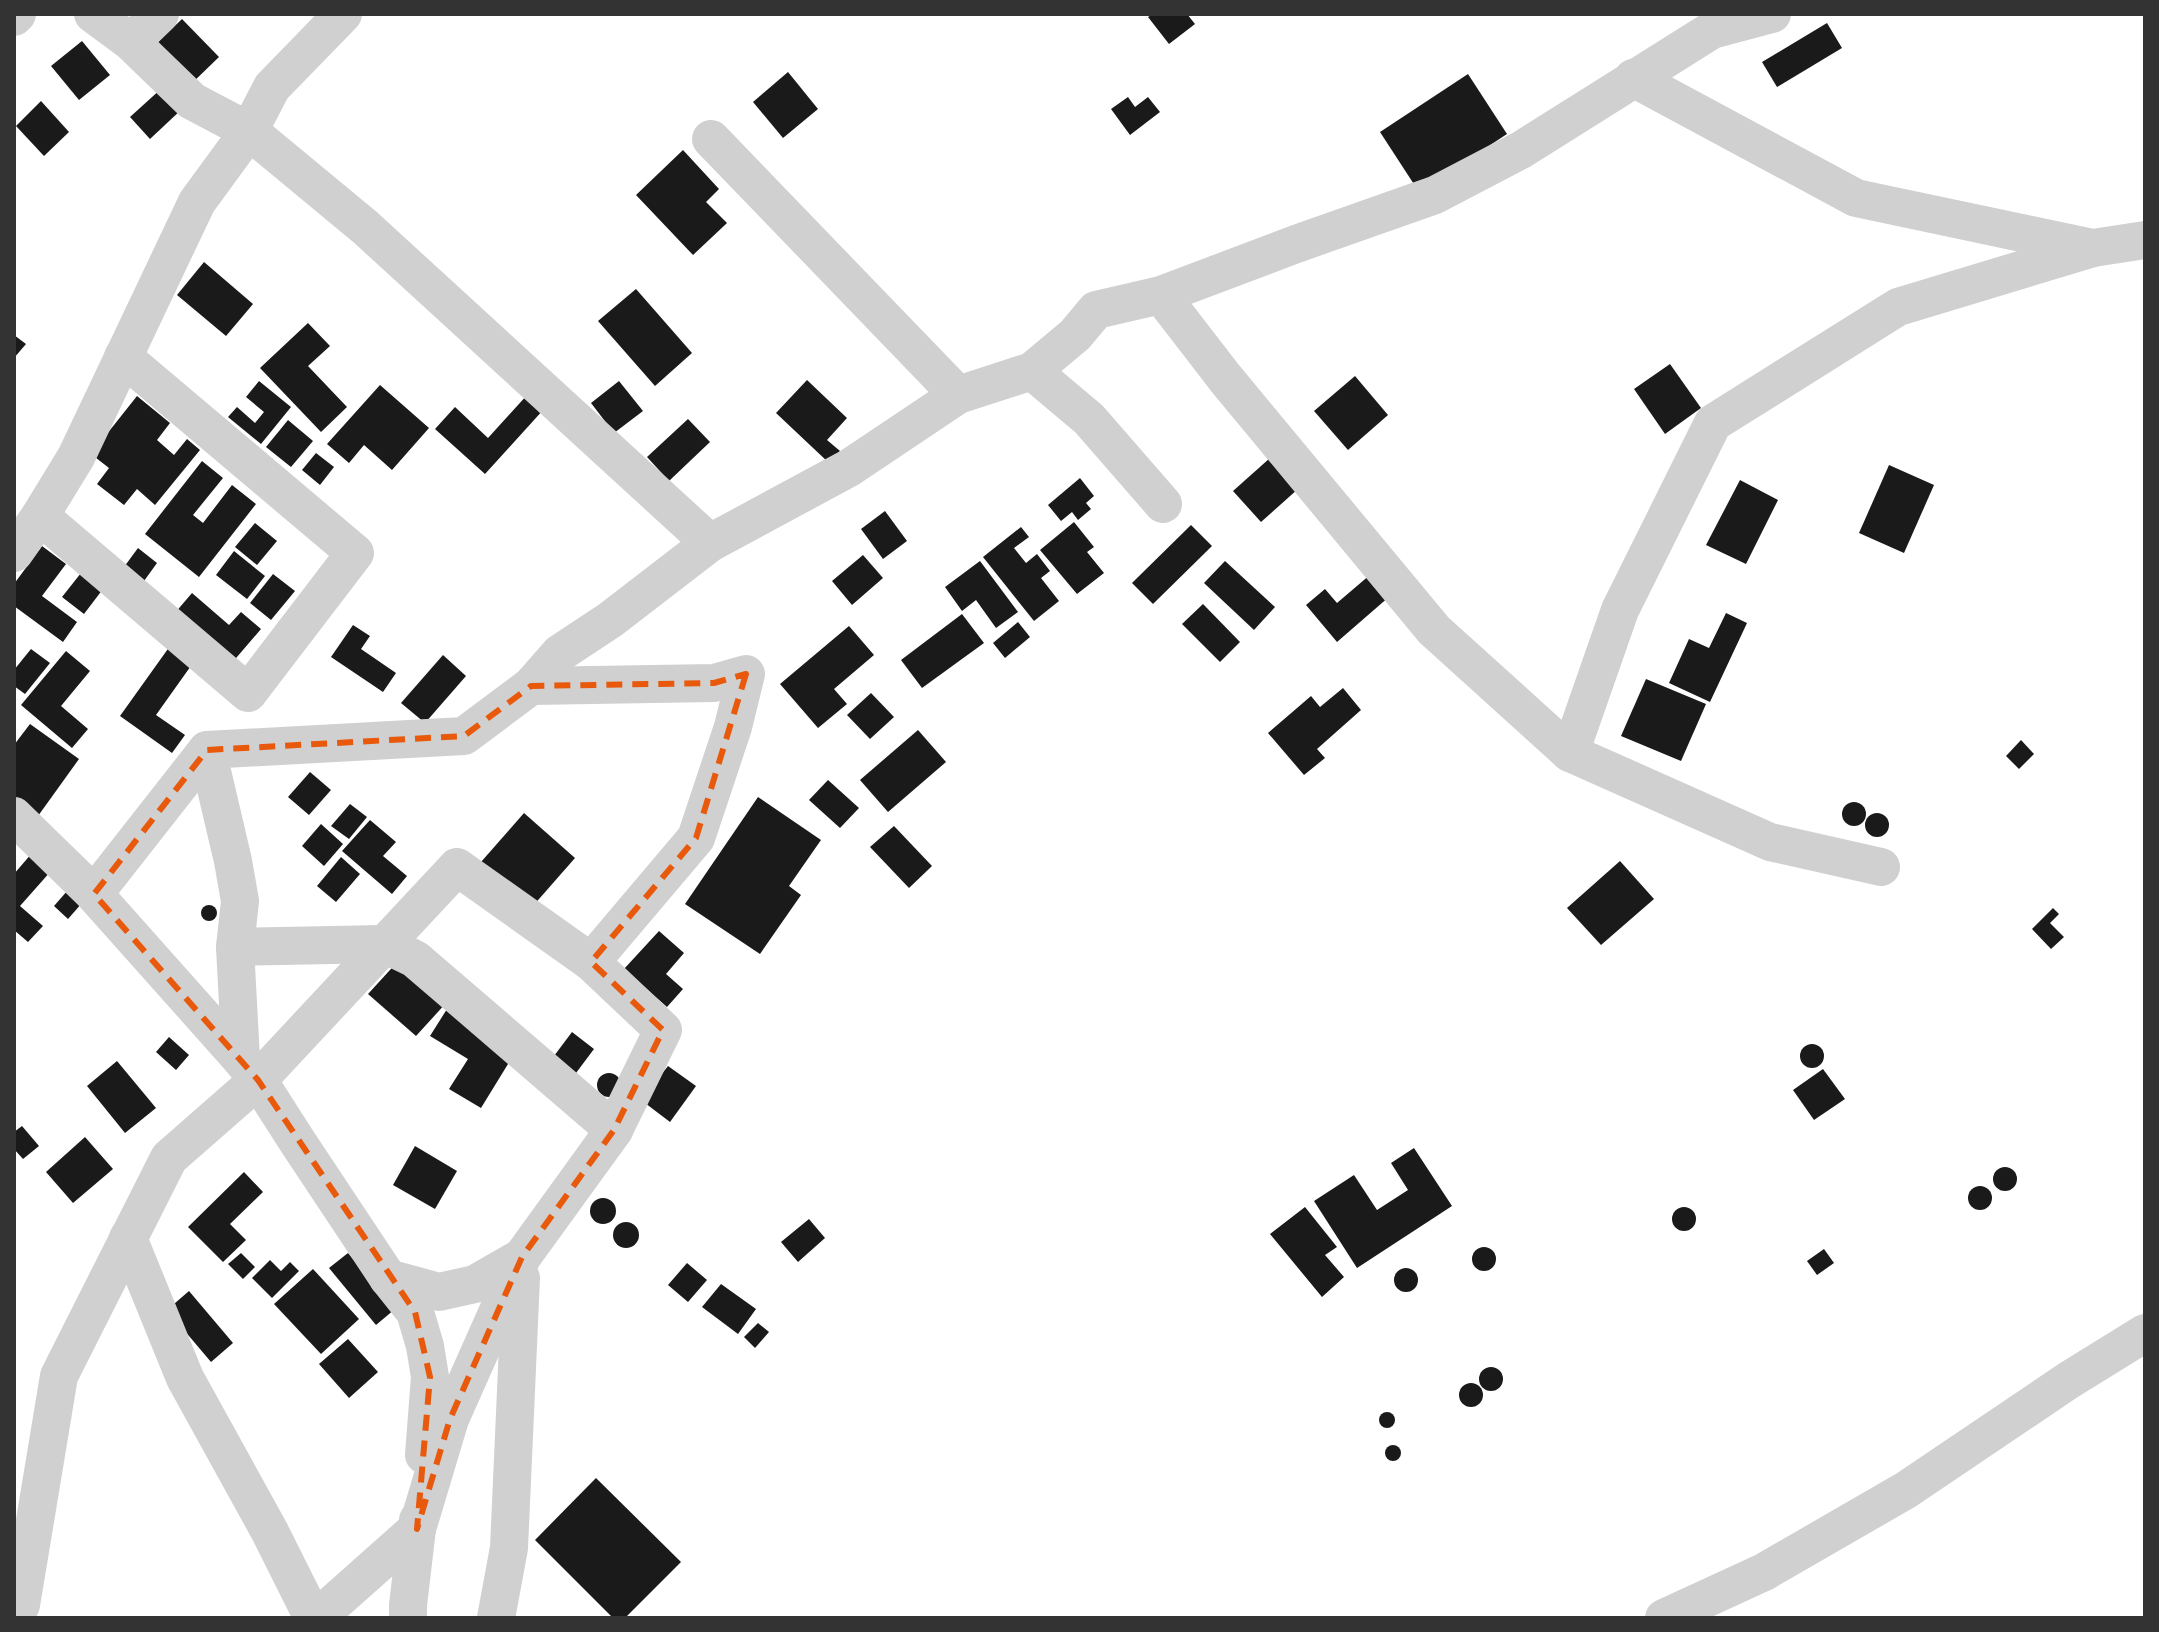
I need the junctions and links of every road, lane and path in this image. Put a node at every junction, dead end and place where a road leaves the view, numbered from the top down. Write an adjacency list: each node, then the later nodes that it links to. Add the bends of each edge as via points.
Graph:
1 (93, 14): 5 (street)
2 (160, 14): 5 (street)
3 (343, 14): 7 (street, via 272,87)
4 (1772, 14): 6 (street, via 1712,30)
5 (131, 42): 7 (street, via 192,101)
6 (1633, 78): 10 (street, via 1856,198); 11 (street, via 1521,150 1435,195)
7 (249, 131): 12 (street, via 197,202); 17 (street, via 365,227)
8 (711, 139): 14 (street)
9 (2145, 240): 10 (street)
10 (2093, 248): 21 (street, via 1898,307 1713,423 1620,610)
11 (1161, 295): 13 (street, via 1096,310); 21 (street, via 1434,630)
12 (123, 357): 16 (street, via 76,457); 16 (street, via 355,553 248,693)
13 (1032, 371): 14 (street); 15 (street, via 1089,419)
14 (958, 395): 17 (street, via 849,468)
15 (1163, 504)
16 (40, 516): 18 (street)
17 (710, 543): 19 (street, via 560,653)
18 (14, 553)
19 (531, 686): 20 (street, via 464,736); 27 (street, via 714,683 746,674 696,838)
20 (207, 750): 24 (street); 26 (street, via 240,901)
21 (1570, 753): 23 (street, via 1770,842)
22 (14, 816): 24 (street)
23 (1881, 867)
24 (94, 894): 28 (street)
25 (384, 944): 26 (street); 27 (street, via 457,867); 28 (street); 29 (street, via 415,959)
26 (235, 947): 28 (street)
27 (591, 962): 29 (street, via 663,1030)
28 (250, 1070): 30 (street, via 169,1158); 32 (street)
29 (614, 1130): 31 (street)
30 (128, 1238): 35 (street, via 59,1376 21,1605); 36 (street, via 185,1378)
31 (522, 1257): 32 (street, via 475,1284 439,1292); 34 (street, via 450,1419); 38 (street, via 509,1548)
32 (388, 1278): 34 (street, via 415,1312 430,1377)
33 (2145, 1333): 39 (street, via 1906,1490 1764,1572)
34 (417, 1529): 36 (street); 37 (street)
35 (14, 1618)
36 (315, 1618)
37 (408, 1618)
38 (496, 1618)
39 (1664, 1618)

